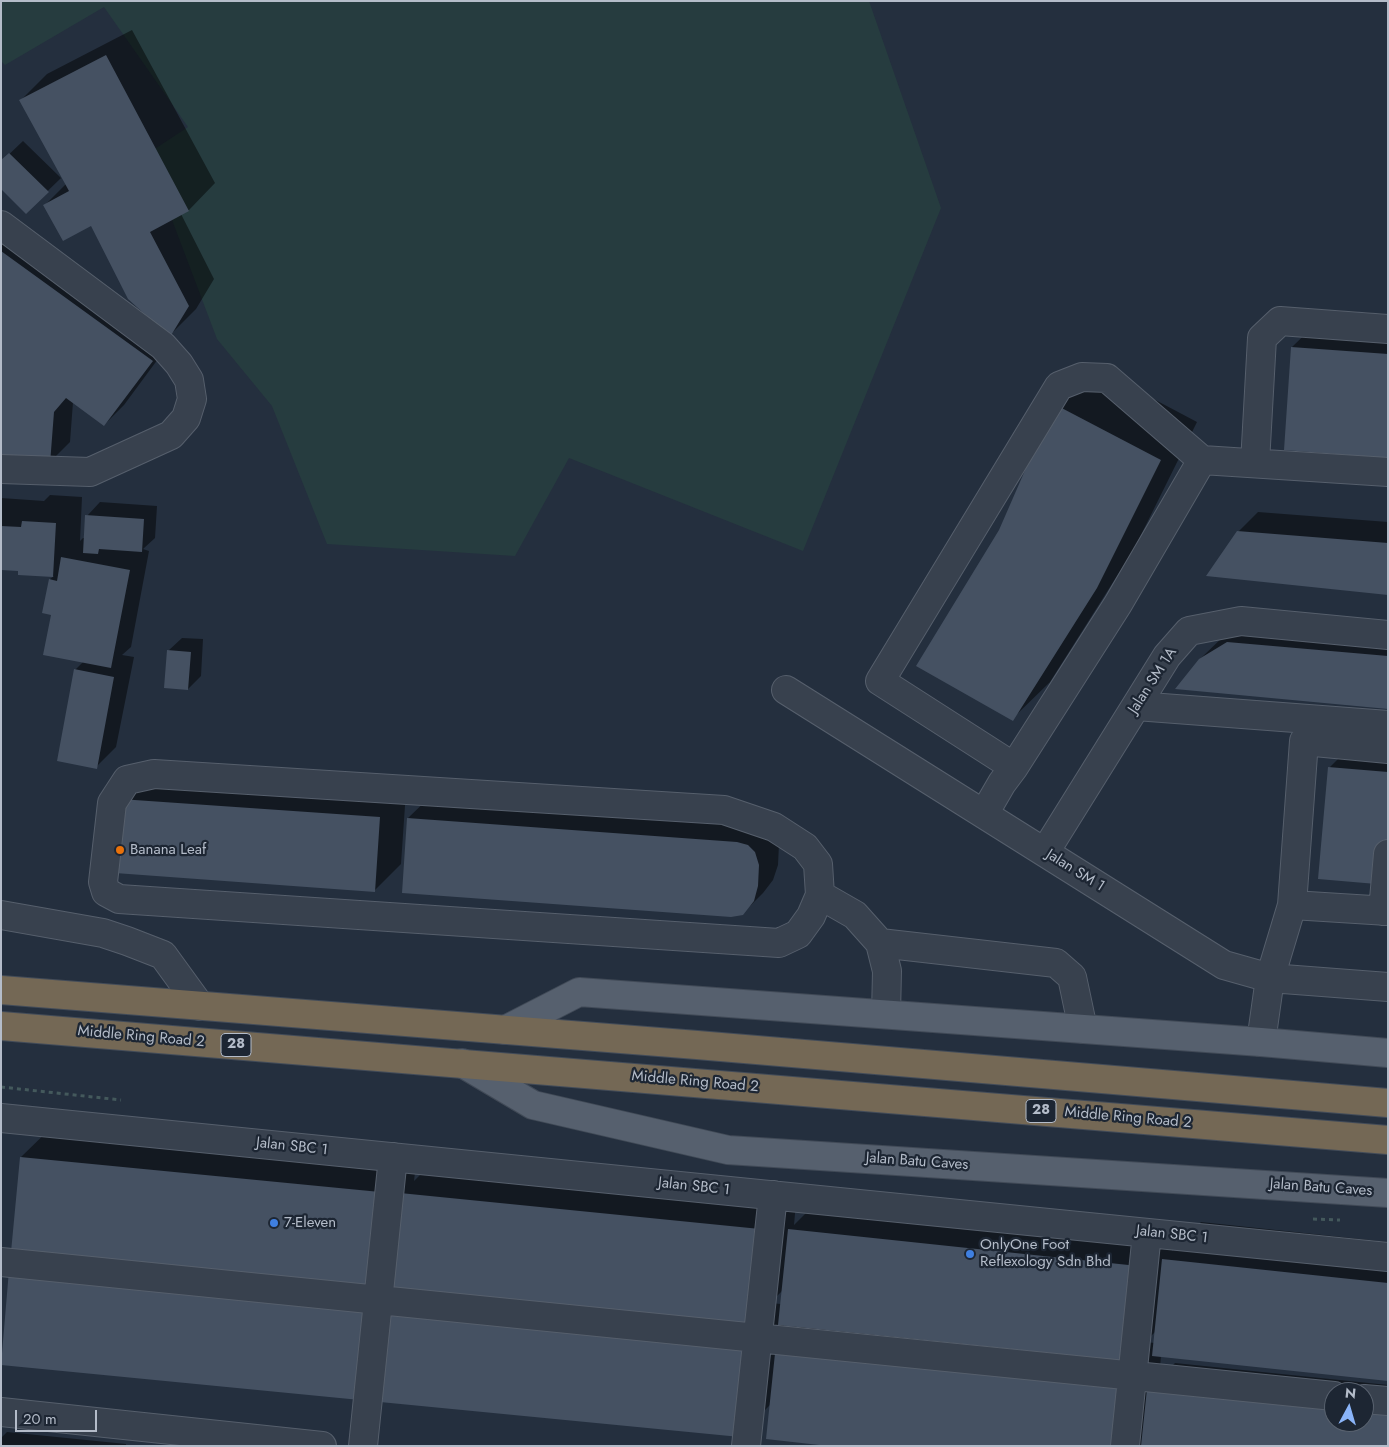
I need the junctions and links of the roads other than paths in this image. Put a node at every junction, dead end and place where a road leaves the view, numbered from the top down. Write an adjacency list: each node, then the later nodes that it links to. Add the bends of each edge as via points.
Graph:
1 (1, 225): 5 (street, via 164,346 189,380 192,399 186,418 171,435 90,472)
2 (1388, 329): 4 (street, via 1280,321 1262,338)
3 (1202, 460): 4 (street); 12 (street, via 1118,604); 12 (street, via 1107,378 1082,378 1059,386 880,681)
4 (1254, 463): 6 (street)
5 (1, 469)
6 (1388, 472)
7 (1388, 635): 9 (street, Jalan SM 1A, via 1241,622 1189,631 1167,656)
8 (786, 690): 13 (street, Jalan SM 1)
9 (1136, 706): 10 (street); 14 (street, Jalan SM 1A)
10 (1388, 725)
11 (1388, 749): 17 (street, via 1304,741)
12 (1014, 767): 13 (street)
13 (984, 814): 14 (street, Jalan SM 1)
14 (1045, 852): 21 (street, Jalan SM 1, via 1224,965)
15 (1388, 854): 18 (street)
16 (820, 895): 16 (street, via 798,934 779,943 119,899 106,892 103,882 112,803 127,780 154,774 724,810 774,827 805,847 818,864); 20 (street, via 855,915)
17 (1292, 905): 18 (street); 21 (street)
18 (1385, 911)
19 (1, 915): 24 (street, via 103,933 163,955)
20 (880, 943): 25 (street, via 887,971); 27 (street, via 1056,963 1072,977)
21 (1270, 978): 22 (street, Jalan SM 1); 29 (street)
22 (1388, 987)
23 (1, 990): 24 (highway)
24 (200, 1006): 28 (highway)
25 (886, 1014): 27 (main road); 28 (main road, via 579,992)
26 (4, 1029): 31 (highway, Middle Ring Road 2 / 28)
27 (1083, 1029): 29 (main road)
28 (505, 1030): 32 (highway)
29 (1261, 1042): 30 (main road)
30 (1388, 1053)
31 (462, 1063): 34 (highway, Middle Ring Road 2 / 28); 36 (main road, Jalan Batu Caves, via 532,1105 728,1150)
32 (1388, 1102)
33 (1, 1118): 35 (street, Jalan SBC 1)
34 (1388, 1140)
35 (393, 1157): 37 (street, Jalan SBC 1); 41 (street)
36 (1388, 1193)
37 (773, 1195): 38 (street, Jalan SBC 1); 42 (street)
38 (1147, 1233): 39 (street, Jalan SBC 1); 43 (street)
39 (1388, 1257)
40 (1, 1262): 41 (street)
41 (378, 1300): 42 (street); 50 (street)
42 (758, 1338): 43 (street); 51 (street)
43 (1132, 1376): 44 (street); 52 (street)
44 (1324, 1395)
45 (1374, 1400): 46 (street)
46 (1388, 1401)
47 (1, 1412): 48 (street)
48 (130, 1436): 49 (street)
49 (322, 1446)
50 (363, 1446)
51 (746, 1446)
52 (1125, 1446)

